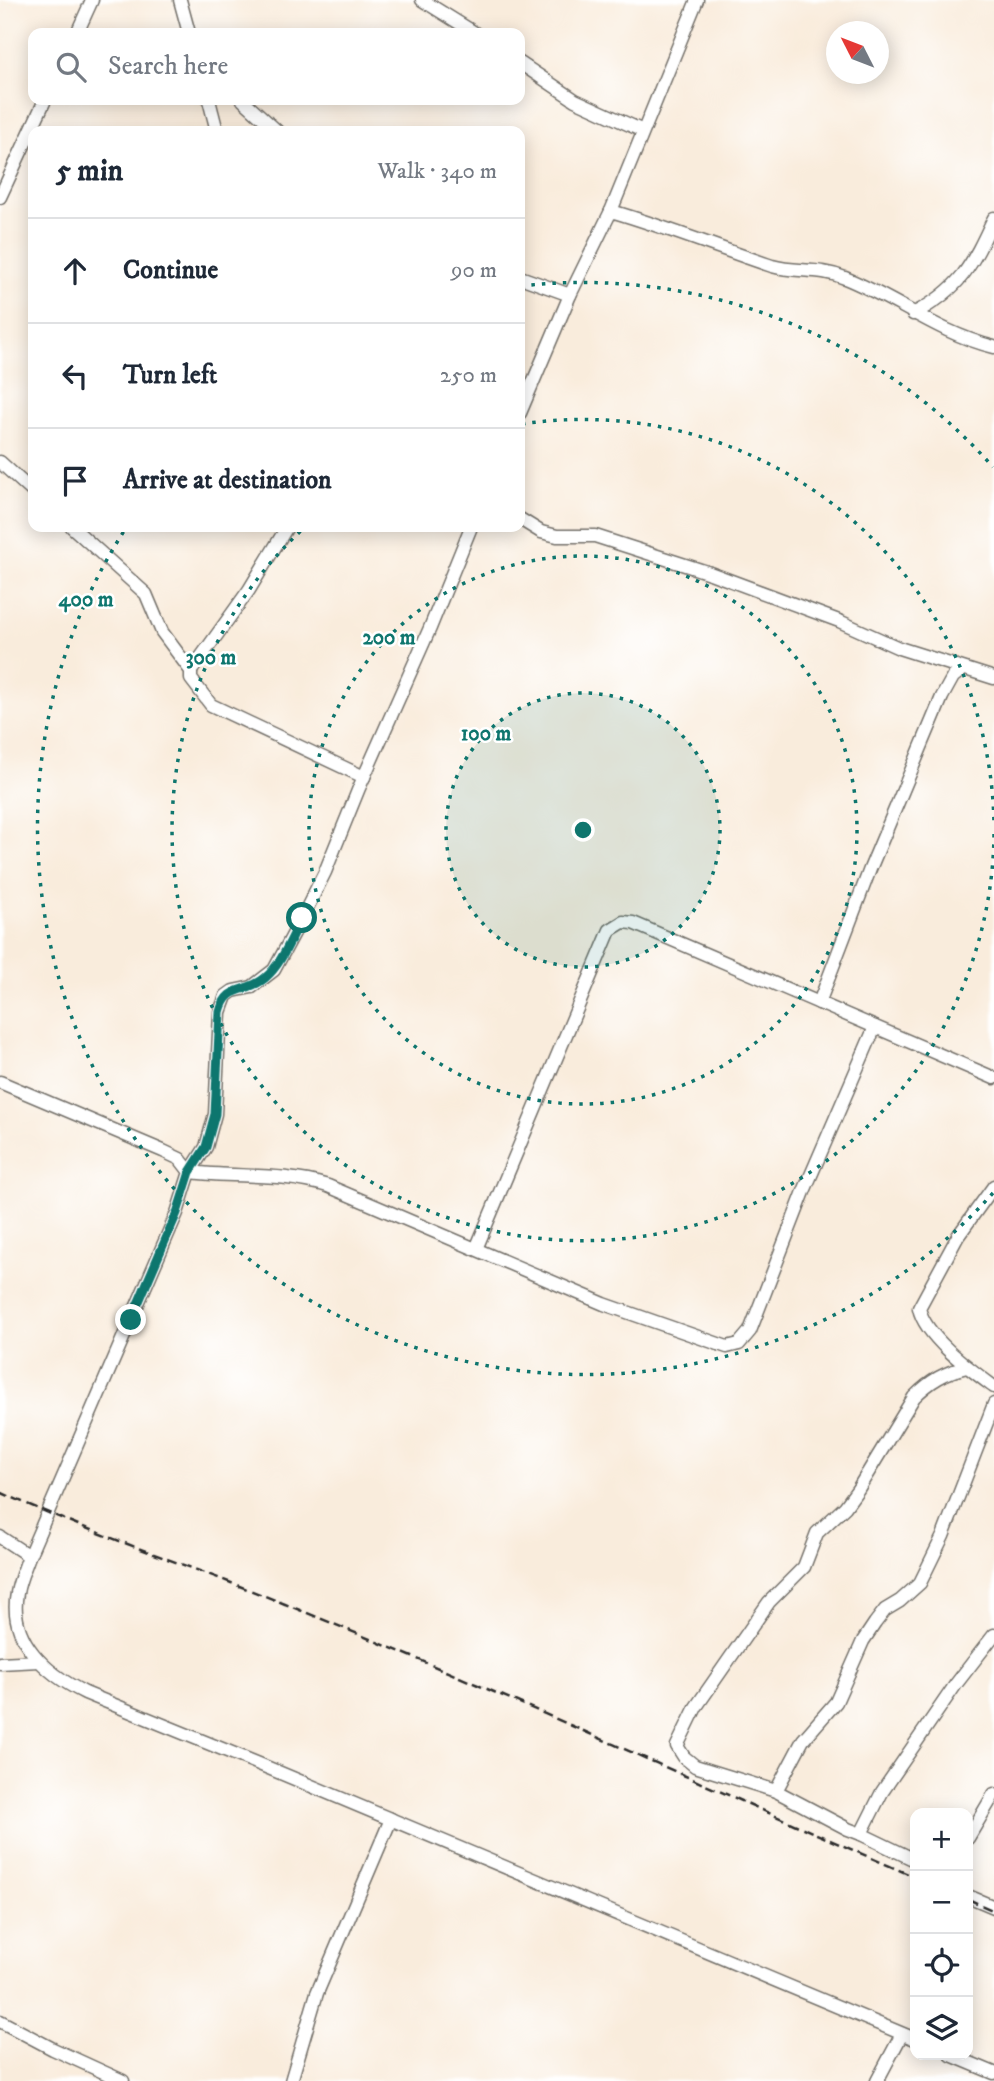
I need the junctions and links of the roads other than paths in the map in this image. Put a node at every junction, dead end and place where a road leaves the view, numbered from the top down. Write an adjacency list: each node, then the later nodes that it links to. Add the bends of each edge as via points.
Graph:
1 (92, 0): 5 (street)
2 (180, 0): 6 (street)
3 (422, 0): 7 (street)
4 (697, 0): 15 (street)
5 (79, 28)
6 (188, 28)
7 (467, 28)
8 (525, 66): 15 (street, via 575,100)
9 (42, 105): 12 (street)
10 (210, 105): 13 (street)
11 (248, 105): 14 (street)
12 (32, 126)
13 (216, 126)
14 (272, 126)
15 (643, 131): 18 (street)
16 (28, 135): 17 (street)
17 (0, 197)
18 (611, 211): 21 (street); 22 (street, via 774,266 826,271)
19 (994, 218): 22 (street, via 967,271 943,296)
20 (525, 279): 21 (street)
21 (570, 295): 24 (street)
22 (913, 314): 23 (street, via 966,340)
23 (994, 347)
24 (525, 401)
25 (0, 462): 26 (street)
26 (28, 487)
27 (525, 522): 31 (street, via 541,532 595,536 710,573)
28 (78, 532): 32 (street, via 146,594 162,632)
29 (284, 532): 32 (street)
30 (469, 532): 34 (street)
31 (963, 669): 33 (street); 35 (street, via 942,697)
32 (191, 670): 34 (street, via 191,679 211,705)
33 (994, 678)
34 (364, 777): 39 (street, via 325,872 274,970 222,1001 215,1114 206,1147)
35 (818, 1003): 36 (street); 41 (street, via 633,923 615,925)
36 (875, 1027): 37 (street); 41 (street, via 750,1331 739,1344 727,1347 604,1304)
37 (994, 1078)
38 (0, 1082): 39 (street, via 180,1159)
39 (190, 1172): 41 (street, via 307,1180); 47 (street, via 177,1213)
40 (994, 1186): 42 (street, via 958,1236 919,1308 949,1353)
41 (475, 1249)
42 (967, 1367): 44 (street); 51 (street, via 948,1371 914,1397 858,1489 817,1534 804,1567 762,1612 696,1707 677,1746 695,1766)
43 (994, 1370): 44 (street)
44 (990, 1384)
45 (994, 1404): 51 (street, via 920,1583 875,1623 836,1703 803,1740)
46 (0, 1537): 47 (street)
47 (29, 1556): 49 (street, via 17,1592 16,1615 23,1637)
48 (994, 1634): 55 (street, via 882,1791)
49 (39, 1661): 50 (street); 53 (street, via 62,1682 85,1693)
50 (0, 1663)
51 (776, 1791): 55 (street)
52 (994, 1794): 54 (street)
53 (391, 1819): 60 (street); 65 (street, via 312,2007)
54 (973, 1830)
55 (861, 1834): 56 (street)
56 (910, 1858)
57 (973, 1898): 58 (street)
58 (994, 1908)
59 (0, 2021): 64 (street)
60 (902, 2034): 61 (street); 66 (street)
61 (910, 2037)
62 (963, 2060): 63 (street)
63 (994, 2073)
64 (123, 2081)
65 (291, 2081)
66 (877, 2081)

